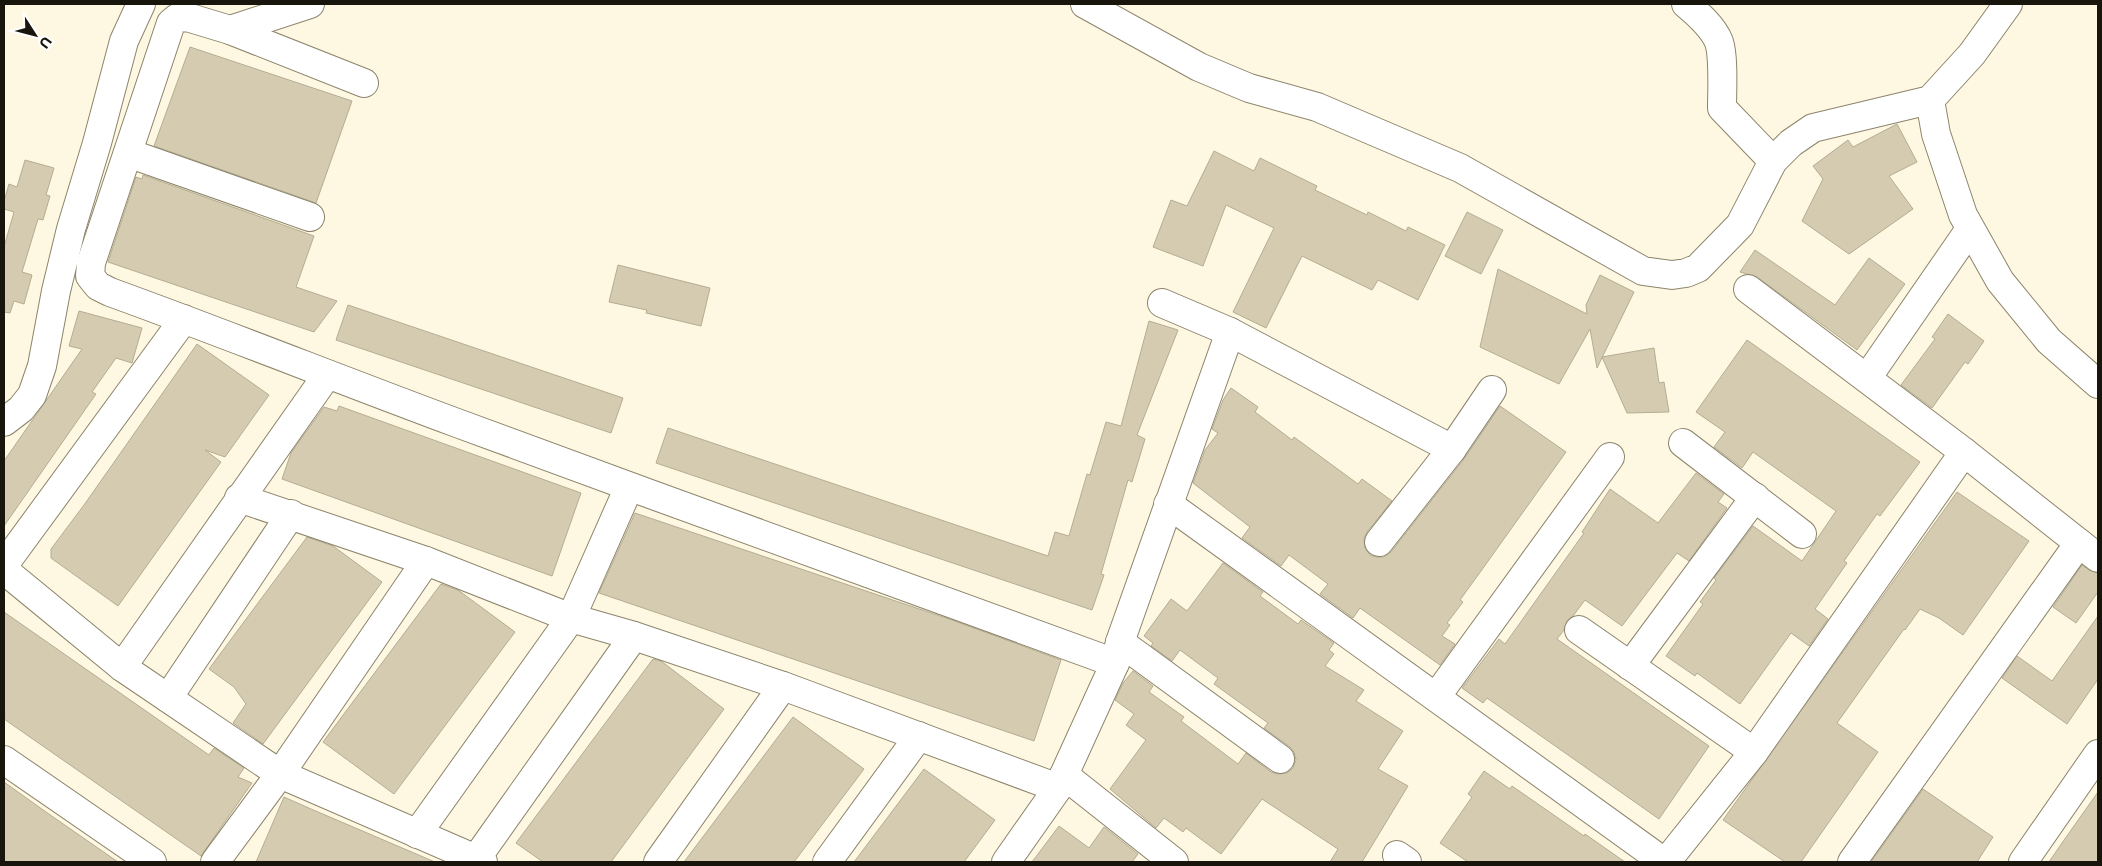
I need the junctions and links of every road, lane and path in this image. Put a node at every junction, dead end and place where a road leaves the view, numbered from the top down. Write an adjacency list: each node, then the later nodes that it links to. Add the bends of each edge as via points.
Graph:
1 (141, 4): 21 (street, via 124,42 71,229 35,388 21,410)
2 (310, 4): 6 (street)
3 (1085, 4): 10 (street, via 1199,67 1249,88 1317,107 1460,168 1643,270 1660,274 1686,273 1698,268 1740,225)
4 (1686, 4): 10 (street, via 1702,18 1719,42 1722,108)
5 (2008, 4): 8 (street, via 1972,54)
6 (230, 30): 7 (street); 9 (street, via 187,17 177,18 171,24)
7 (364, 83)
8 (1930, 100): 10 (street, via 1812,128); 12 (street, via 1936,134)
9 (128, 153): 11 (street); 15 (street, via 90,276 98,286 110,292)
10 (1773, 161)
11 (310, 217)
12 (1970, 228): 18 (street); 19 (street, via 2000,281 2049,341)
13 (1748, 289): 18 (street)
14 (1162, 303): 16 (street)
15 (184, 319): 17 (street); 35 (street)
16 (1230, 332): 23 (street); 29 (street)
17 (327, 375): 26 (street); 28 (street)
18 (1867, 378): 24 (street)
19 (2096, 379)
20 (1492, 390): 23 (street)
21 (4, 422)
22 (1683, 443): 27 (street)
23 (1452, 449): 32 (street)
24 (1964, 452): 33 (street); 47 (street)
25 (1610, 457): 44 (street)
26 (629, 487): 37 (street); 40 (street)
27 (1755, 497): 31 (street); 41 (street)
28 (239, 498): 30 (street); 42 (street)
29 (1168, 504): 40 (street); 44 (street)
30 (291, 514): 34 (street); 45 (street)
31 (1802, 534)
32 (1379, 542)
33 (2089, 550): 62 (street)
34 (426, 561): 37 (street); 51 (street)
35 (4, 565)
36 (4, 570): 42 (street)
37 (570, 618): 39 (street); 53 (street)
38 (1579, 630): 41 (street)
39 (634, 636): 43 (street); 54 (street)
40 (1118, 652): 49 (street); 52 (street)
41 (1630, 666): 47 (street)
42 (122, 667): 45 (street)
43 (783, 686): 46 (street); 57 (street)
44 (1436, 697): 61 (street)
45 (168, 698): 51 (street)
46 (920, 736): 52 (street); 58 (street)
47 (1754, 752): 61 (street)
48 (2098, 754): 63 (street)
49 (1280, 759)
50 (4, 760): 55 (street)
51 (280, 774): 53 (street); 56 (street)
52 (1061, 781): 59 (street); 60 (street)
53 (417, 834): 54 (street)
54 (480, 861)
55 (152, 862)
56 (215, 862)
57 (658, 862)
58 (827, 862)
59 (1006, 862)
60 (1174, 862)
61 (1665, 862)
62 (1852, 862)
63 (2023, 862)

